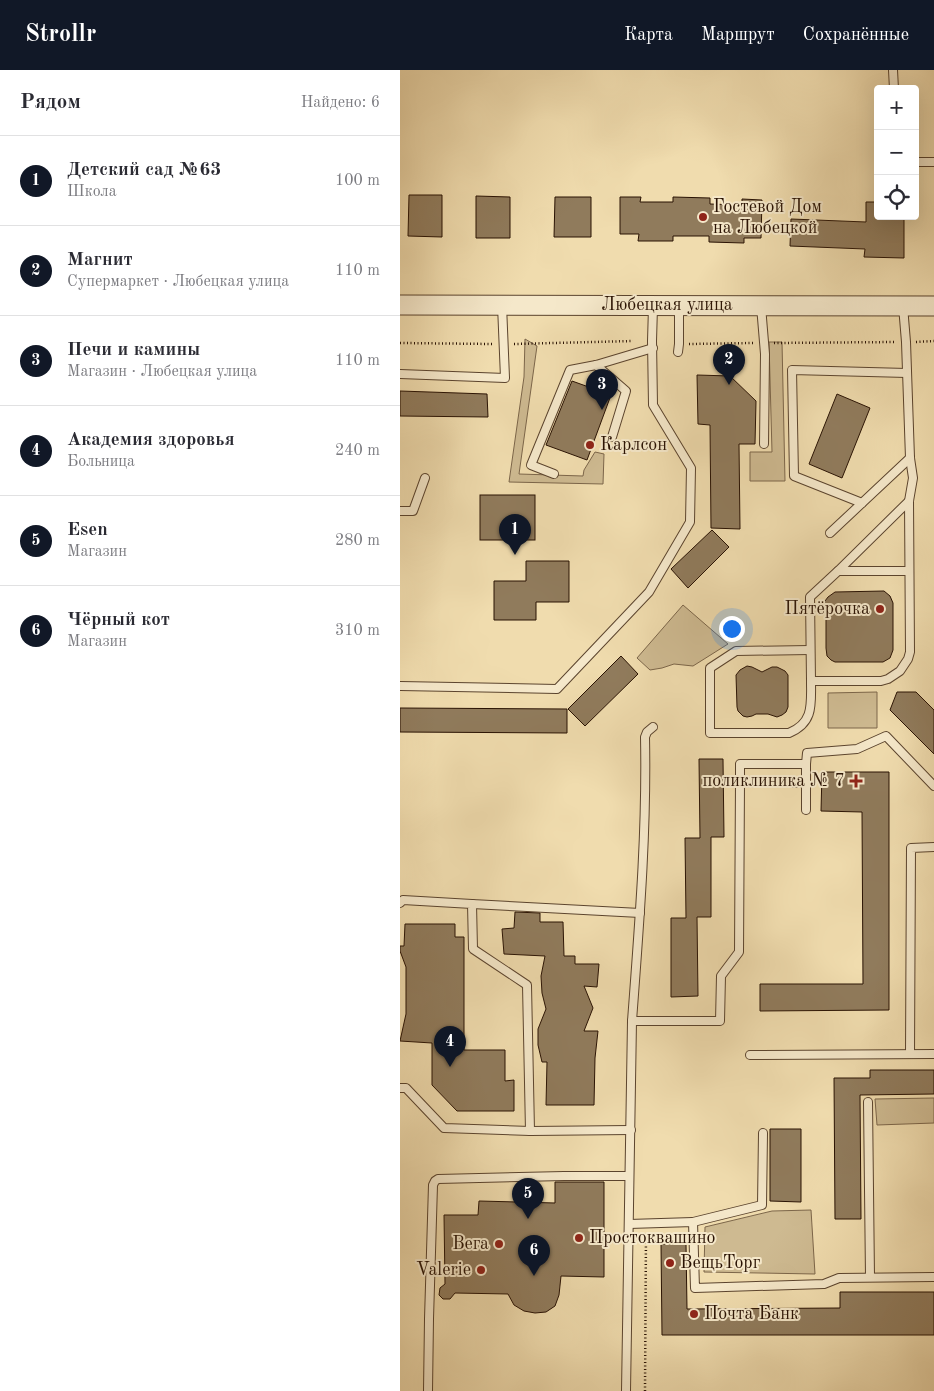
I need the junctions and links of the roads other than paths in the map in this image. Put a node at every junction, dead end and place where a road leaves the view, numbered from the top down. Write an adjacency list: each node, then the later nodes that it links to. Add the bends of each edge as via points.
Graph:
1 (894, 70): 2 (lane)
2 (894, 85)
3 (919, 162): 4 (lane)
4 (934, 162)
5 (400, 305): 6 (street, Любецкая улица)
6 (502, 305): 7 (street, Любецкая улица); 16 (lane, via 505,378)
7 (653, 305): 8 (street, Любецкая улица); 12 (lane)
8 (679, 305): 9 (street, Любецкая улица); 13 (lane)
9 (761, 306): 10 (street, Любецкая улица); 18 (lane, via 765,354)
10 (903, 306): 11 (street, Любецкая улица); 15 (lane)
11 (934, 306)
12 (653, 348): 14 (lane); 30 (lane, via 653,405 691,468 690,522 649,592 557,689)
13 (678, 352)
14 (596, 365): 17 (lane, via 626,391); 20 (lane, via 570,370 532,465)
15 (907, 373): 19 (lane); 23 (lane, via 792,370 794,476)
16 (400, 374)
17 (612, 437)
18 (764, 444)
19 (910, 458): 22 (lane, via 913,478); 23 (lane)
20 (554, 474)
21 (425, 478): 24 (lane, via 413,511)
22 (909, 501): 26 (lane); 27 (lane)
23 (862, 503): 25 (lane)
24 (400, 511)
25 (830, 533)
26 (838, 571): 27 (lane); 28 (lane, via 810,597)
27 (909, 571): 29 (lane, via 910,652 900,671 881,681)
28 (810, 650): 29 (lane); 29 (lane, via 736,651 710,668 710,733 795,731 804,723 810,710)
29 (811, 681)
30 (400, 686)
31 (653, 727): 40 (lane, via 645,738 646,801)
32 (806, 764): 33 (lane, via 740,764); 34 (lane); 35 (lane, via 807,753 857,749 886,736)
33 (740, 782): 34 (lane); 41 (lane, via 739,952 722,976 720,1021)
34 (806, 783): 36 (lane)
35 (934, 786)
36 (806, 810)
37 (934, 848): 42 (lane, via 911,848)
38 (400, 903): 39 (lane, via 403,900)
39 (472, 904): 40 (lane); 48 (lane, via 473,949 527,985)
40 (640, 913): 41 (lane)
41 (632, 1021): 47 (lane)
42 (910, 1054): 43 (lane); 44 (lane)
43 (934, 1054)
44 (750, 1055)
45 (400, 1088): 48 (lane, via 406,1088 444,1128)
46 (868, 1102): 54 (lane)
47 (630, 1130): 48 (lane); 50 (lane)
48 (530, 1131)
49 (763, 1133): 51 (lane, via 762,1205)
50 (629, 1176): 52 (lane); 55 (lane, via 435,1181 432,1194)
51 (693, 1222): 52 (lane); 54 (lane, via 695,1288 824,1284 839,1278)
52 (629, 1224): 56 (lane)
53 (934, 1277): 54 (lane)
54 (870, 1278)
55 (428, 1391)
56 (626, 1391)

